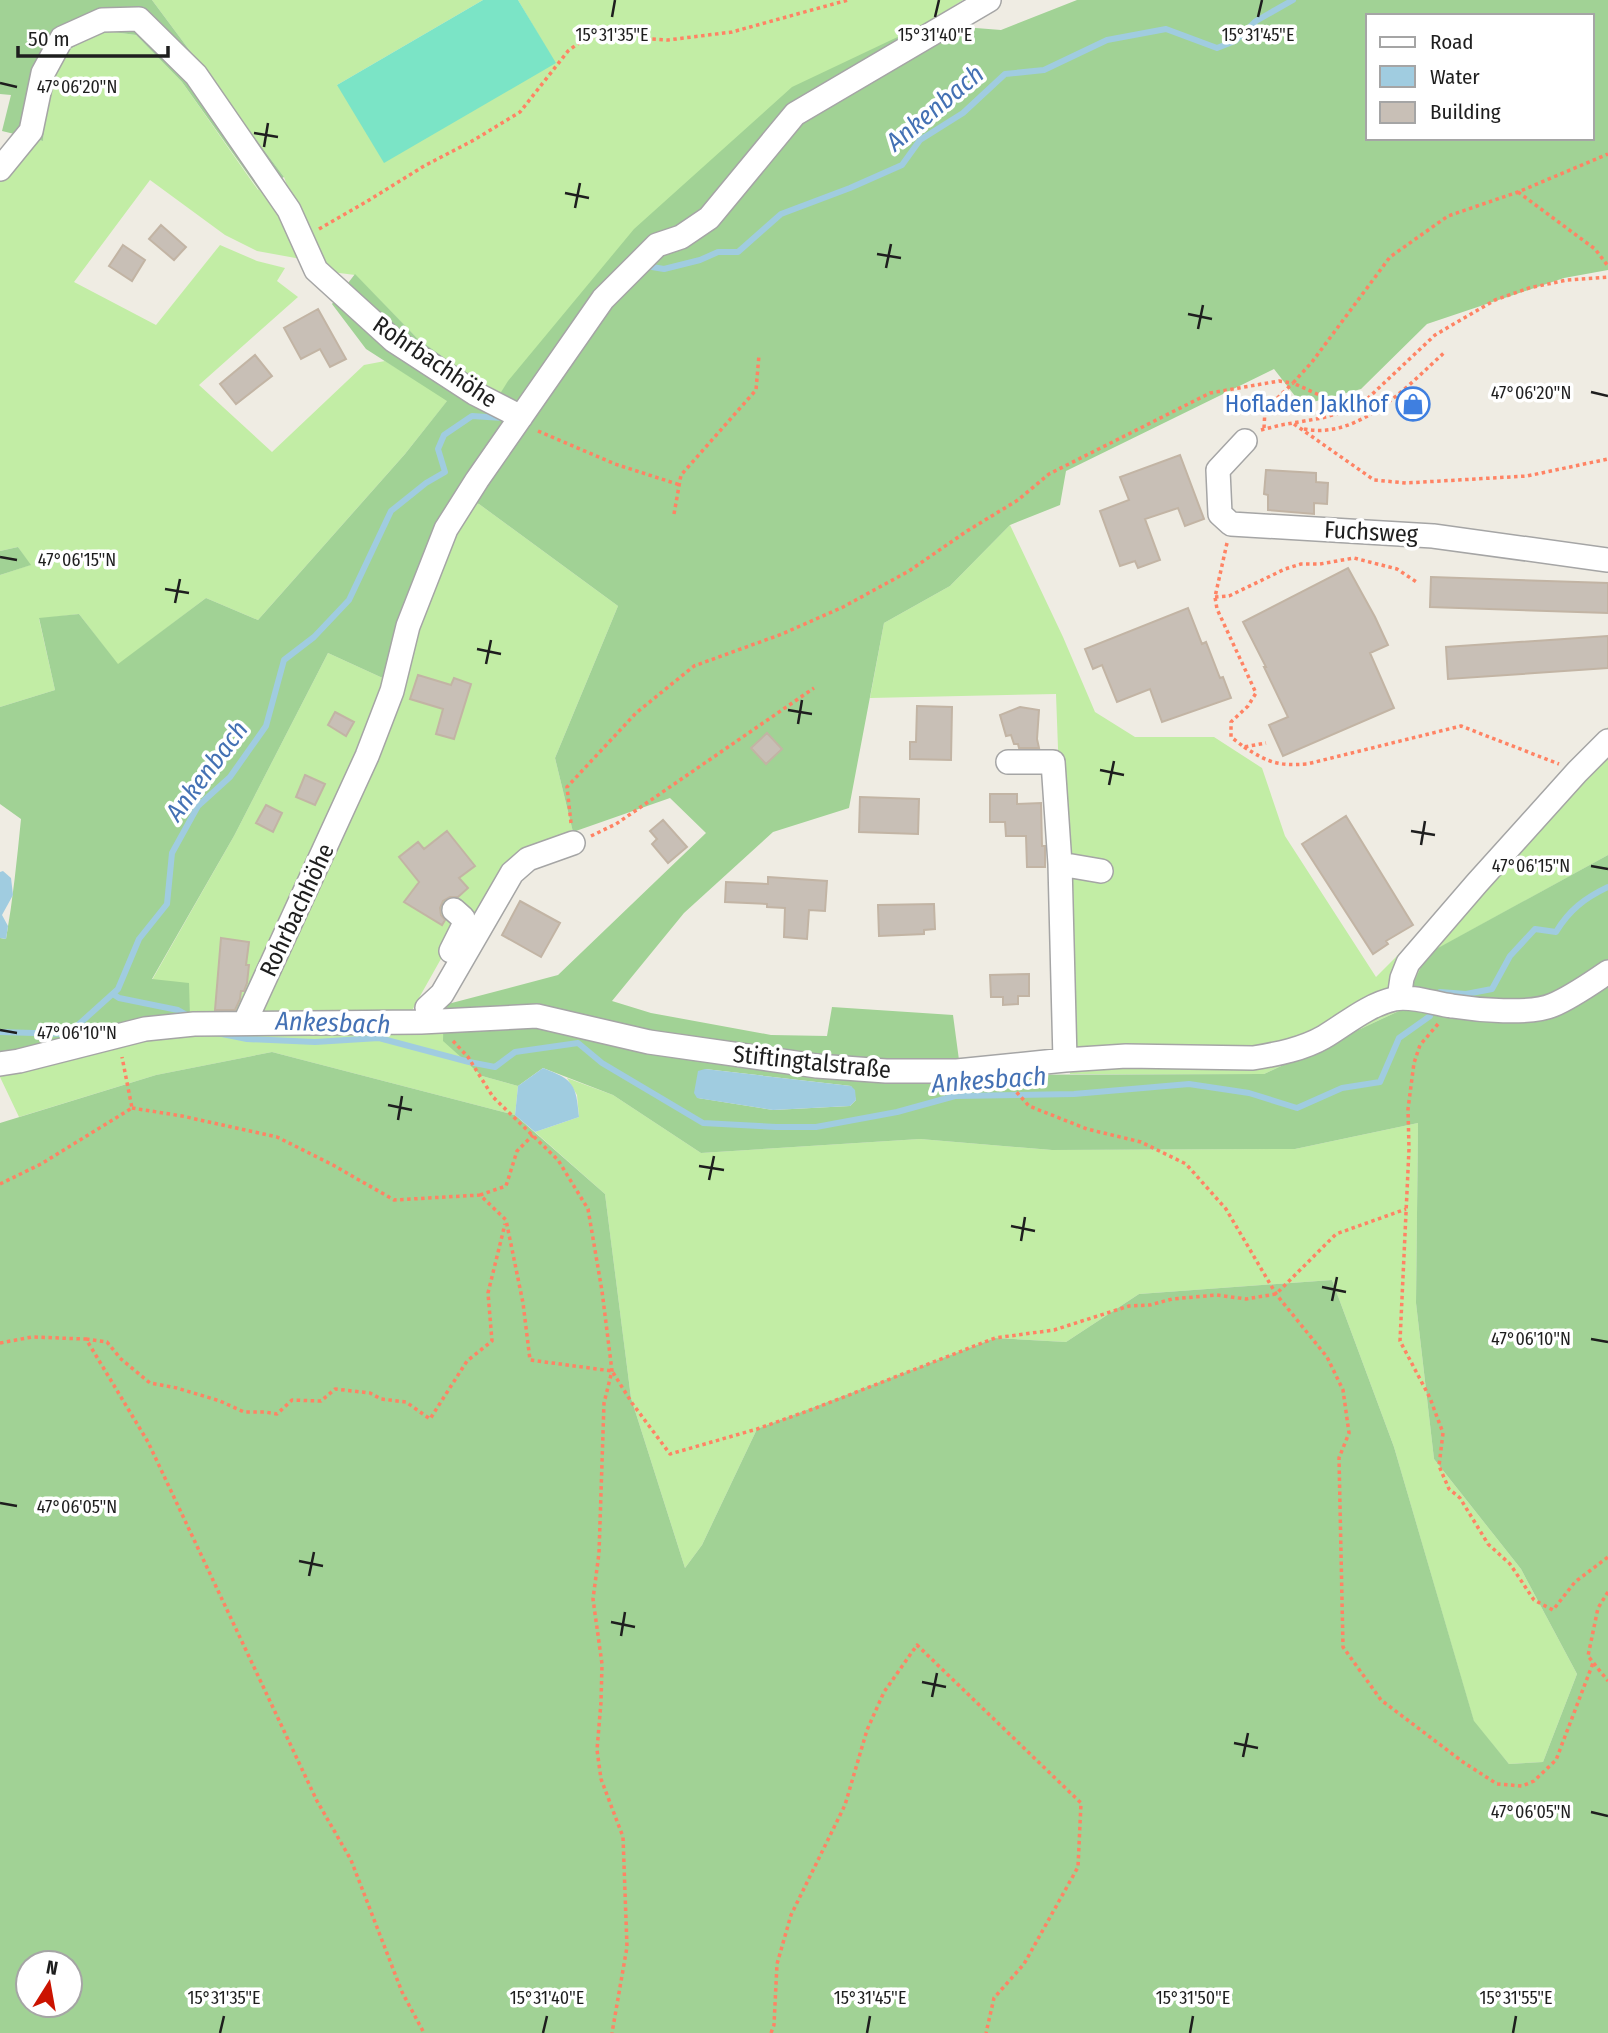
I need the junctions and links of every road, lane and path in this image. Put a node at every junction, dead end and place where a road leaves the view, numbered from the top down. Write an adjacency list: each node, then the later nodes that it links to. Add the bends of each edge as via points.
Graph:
1 (848, 0): 6 (path, via 732,32 668,40 602,36 584,40 568,51 520,112)
2 (989, 0): 13 (street, Rohrbachhöhe, via 795,114 709,218 681,237 657,245 603,299)
3 (1608, 154): 5 (path)
4 (0, 169): 6 (street, Rohrbachhöhe, via 31,131 43,73 62,38 102,20 139,19 196,75 289,210)
5 (1518, 191): 7 (path, via 1595,249); 11 (path, via 1448,216 1390,257)
6 (301, 239): 13 (street, Rohrbachhöhe, via 316,270 393,340)
7 (1608, 266)
8 (1608, 277): 12 (path, via 1567,280 1495,300 1435,335 1366,400)
9 (1445, 352): 15 (path, via 1385,406 1359,421 1314,431)
10 (759, 355): 18 (path, via 755,390 681,475)
11 (1293, 383): 12 (path); 16 (path, via 1265,410); 30 (path, via 1279,381 1210,393 1049,474 1018,500 909,571 843,607 694,666 636,713 567,787)
12 (1350, 409): 14 (path)
13 (519, 420): 18 (path, via 615,464); 38 (street, Rohrbachhöhe, via 446,529 408,626 392,691 367,756)
14 (1293, 424): 15 (path); 16 (path)
15 (1302, 429): 17 (path, via 1374,480 1384,482 1527,476)
16 (1254, 435): 20 (street, via 1218,470 1220,514)
17 (1608, 459)
18 (680, 485): 19 (path)
19 (674, 514)
20 (1231, 524): 21 (street, Fuchsweg, via 1433,536); 23 (path)
21 (1608, 560)
22 (1418, 583): 23 (path, via 1397,569 1354,558 1301,564 1229,596)
23 (1215, 597): 27 (path, via 1256,693 1231,722 1231,737)
24 (814, 688): 30 (path, via 616,824)
25 (1608, 741): 29 (street)
26 (1266, 743): 27 (path)
27 (1244, 747): 29 (path, via 1283,765 1307,764 1461,726)
28 (1008, 762): 31 (street, via 1053,762)
29 (1577, 772): 35 (street, via 1408,963)
30 (573, 843): 37 (street, via 528,859 512,873 442,994)
31 (1060, 864): 32 (street); 41 (street)
32 (1101, 871)
33 (454, 910): 37 (street, via 464,925)
34 (1608, 972): 36 (street, Stiftingtalstraße, via 1550,1006 1485,1010)
35 (1399, 998): 36 (street, Stiftingtalstraße); 41 (street, Stiftingtalstraße, via 1372,1007 1308,1045 1271,1055)
36 (1441, 1004): 48 (path, via 1414,1063)
37 (424, 1015): 38 (street, Stiftingtalstraße); 41 (street, Stiftingtalstraße, via 537,1016 649,1042 886,1071 957,1071)
38 (245, 1022): 39 (street, Stiftingtalstraße, via 145,1029)
39 (118, 1037): 42 (street, Stiftingtalstraße); 44 (path)
40 (468, 1057): 45 (path, via 494,1097)
41 (1065, 1060)
42 (0, 1064)
43 (1011, 1086): 50 (path, via 1029,1106 1087,1129 1141,1142 1186,1164 1226,1209)
44 (132, 1108): 46 (path); 47 (path, via 277,1138 394,1200)
45 (533, 1135): 47 (path, via 517,1151 506,1186); 53 (path, via 558,1160 588,1209)
46 (0, 1184)
47 (480, 1195): 49 (path)
48 (1406, 1209): 50 (path, via 1336,1234); 54 (path, via 1400,1341 1443,1433 1439,1465 1449,1489 1534,1600 1553,1610 1576,1582)
49 (506, 1220): 51 (path, via 488,1293 492,1341 467,1361 430,1419 406,1402 335,1389 321,1401 292,1400 277,1414 244,1412 150,1383 107,1342); 53 (path, via 530,1360)
50 (1276, 1294): 53 (path, via 1246,1299 1217,1295 1171,1299 1129,1306 1054,1330 995,1338 757,1429 670,1454); 56 (path, via 1327,1357 1343,1390 1349,1433 1339,1458 1343,1647 1381,1700 1497,1784 1522,1786 1556,1760)
51 (86, 1339): 52 (path, via 32,1337); 58 (path, via 148,1442 317,1801 351,1860 402,1992)
52 (0, 1343)
53 (612, 1371): 59 (path, via 604,1403 593,1599 602,1664 597,1750 601,1779 623,1838 627,1947)
54 (1608, 1557)
55 (1608, 1592): 56 (path, via 1598,1608 1588,1656)
56 (1594, 1663): 57 (path)
57 (1608, 1681)
58 (424, 2033)
59 (612, 2033)
60 (771, 2033): 61 (path, via 776,1964 792,1914 845,1805 867,1730 884,1692 917,1645 1082,1803 1078,1867 1024,1964 994,1998)
61 (986, 2033)

